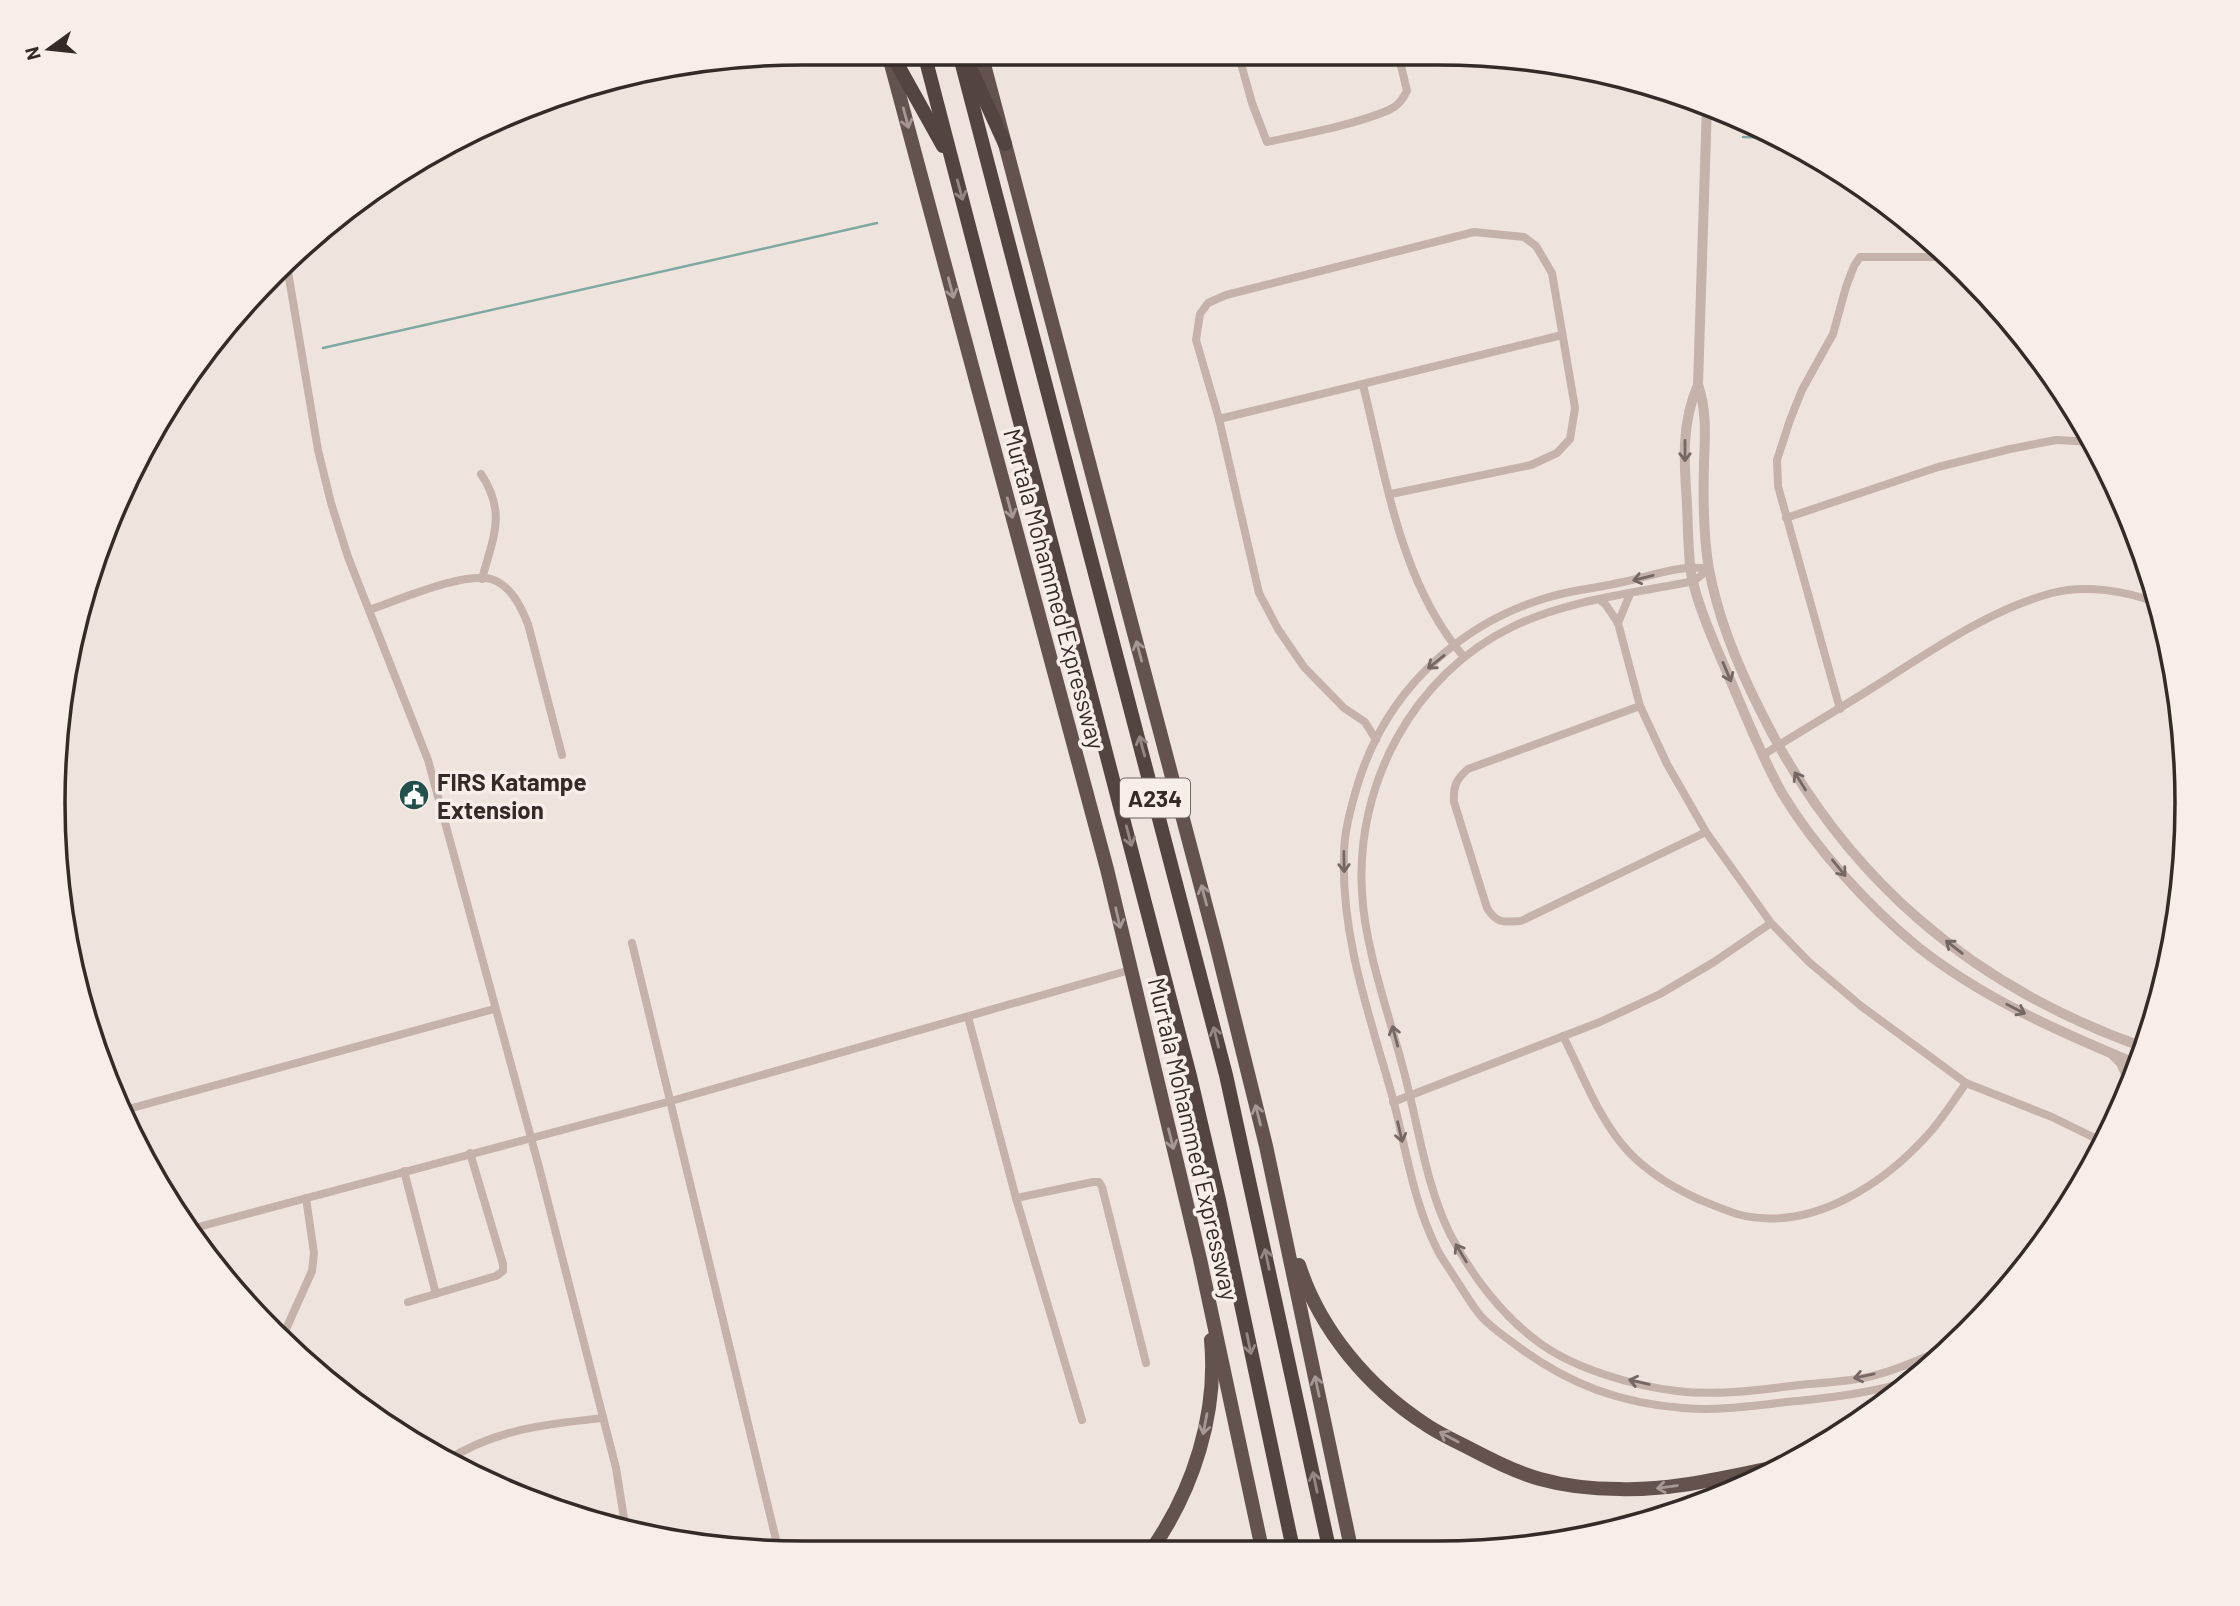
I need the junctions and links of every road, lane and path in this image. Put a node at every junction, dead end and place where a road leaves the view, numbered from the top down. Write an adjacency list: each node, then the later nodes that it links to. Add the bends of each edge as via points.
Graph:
1 (892, 65): 44 (highway, Murtala Mohammed Expressway, one-way to 44)
2 (896, 65): 11 (highway)
3 (927, 65): 11 (highway, Murtala Mohammed Expressway / A234)
4 (964, 65): 81 (highway, Murtala Mohammed Expressway / A234, one-way to 4, via 1223,1062)
5 (967, 65): 10 (highway)
6 (984, 65): 10 (highway)
7 (1242, 65): 8 (street, via 1267,142 1390,110 1407,91)
8 (1401, 65)
9 (1707, 116): 16 (street)
10 (1005, 144): 59 (highway, one-way to 10)
11 (953, 164): 80 (highway, Murtala Mohammed Expressway / A234, one-way to 80, via 1190,1076)
12 (1934, 257): 21 (street, via 1860,257 1854,266 1833,334 1802,390 1777,460)
13 (288, 274): 29 (street, via 318,450 345,547)
14 (1562, 335): 15 (street); 17 (street, via 1552,274 1536,246 1524,237 1474,232 1208,303 1200,314 1196,340); 20 (street, via 1575,408 1570,439 1557,453 1531,465)
15 (1363, 385): 17 (street); 20 (street)
16 (1698, 385): 22 (street, one-way to 22, via 1689,403 1684,445); 23 (street, via 1705,421 1704,516)
17 (1219, 419): 35 (street, via 1259,593 1304,667 1344,708)
18 (2080, 441): 21 (street, via 2056,440 1938,467)
19 (481, 474): 24 (street, via 495,502 494,535)
20 (1391, 494): 31 (street, via 1402,541 1418,580)
21 (1786, 518): 34 (street)
22 (1691, 566): 23 (street); 25 (street); 31 (street, one-way to 31, via 1528,603 1497,617)
23 (1709, 569): 25 (street); 38 (street, via 1727,632)
24 (482, 579): 29 (street, via 464,579); 39 (street, via 501,585 521,607)
25 (1694, 581): 26 (street); 40 (street, one-way to 40, via 1715,645)
26 (1630, 594): 28 (street); 30 (street)
27 (2146, 599): 34 (street, via 2096,590 2054,592 1987,620)
28 (1600, 600): 30 (street); 32 (street, via 1516,625)
29 (369, 610): 45 (street, via 428,760)
30 (1618, 623): 33 (street)
31 (1455, 646): 32 (street); 36 (street, one-way to 36, via 1424,671)
32 (1464, 657): 53 (street, one-way to 32, via 1369,942 1361,853 1378,774 1399,732)
33 (1640, 706): 41 (street); 41 (street, via 1468,769 1459,777 1453,789 1454,802 1487,908 1501,922 1521,921)
34 (1840, 709): 38 (street)
35 (1365, 722): 36 (street); 37 (street)
36 (1384, 723): 37 (street)
37 (1376, 740): 55 (street, one-way to 55, via 1350,812 1344,853 1345,895 1350,939)
38 (1778, 746): 40 (street); 48 (street, one-way to 38, via 2021,993 1918,918 1837,834)
39 (562, 755)
40 (1763, 755): 49 (street, one-way to 49, via 1807,829 1846,877 1918,946 2001,1001)
41 (1706, 832): 42 (street)
42 (1771, 923): 47 (street, via 1660,994); 52 (street, via 1861,1006)
43 (632, 943): 54 (street)
44 (1130, 970): 46 (street); 65 (highway, Murtala Mohammed Expressway, one-way to 65)
45 (494, 1009): 56 (street); 58 (street)
46 (968, 1017): 54 (street); 63 (street)
47 (1563, 1036): 52 (street, via 1599,1108 1641,1164 1681,1191 1757,1217 1817,1211 1865,1190 1932,1130); 53 (street)
48 (2132, 1043)
49 (2111, 1053): 50 (street); 51 (street)
50 (2128, 1060)
51 (2125, 1071)
52 (1966, 1083): 57 (street)
53 (1411, 1096): 55 (street); 69 (street, one-way to 53, via 1864,1377 1725,1393 1676,1391 1602,1373 1543,1346 1515,1323 1463,1258 1428,1170)
54 (671, 1101): 58 (street); 77 (street)
55 (1394, 1102): 71 (street, one-way to 71, via 1416,1197 1437,1250 1481,1316 1549,1369 1586,1388 1685,1409 1723,1409)
56 (131, 1108)
57 (2095, 1137)
58 (531, 1138): 60 (street); 72 (street)
59 (1266, 1146): 75 (highway, one-way to 59, via 1657,1488 1580,1486 1541,1479 1503,1464 1426,1425 1366,1375 1320,1314 1290,1240); 82 (highway, one-way to 59)
60 (470, 1153): 61 (street); 66 (street, via 503,1271)
61 (404, 1171): 62 (street); 66 (street)
62 (306, 1198): 64 (street); 68 (street, via 314,1252 312,1271)
63 (1016, 1198): 70 (street, via 1099,1182); 73 (street)
64 (199, 1227)
65 (1200, 1259): 78 (highway, one-way to 78, via 1212,1350 1206,1419 1187,1485); 79 (highway, Murtala Mohammed Expressway)
66 (436, 1294): 67 (street)
67 (408, 1302)
68 (286, 1330)
69 (1926, 1356)
70 (1146, 1363)
71 (1887, 1388)
72 (603, 1418): 74 (street, via 498,1435); 76 (street)
73 (1082, 1420)
74 (456, 1454)
75 (1752, 1471)
76 (624, 1519)
77 (776, 1540)
78 (1157, 1541)
79 (1260, 1541)
80 (1291, 1541)
81 (1327, 1541)
82 (1350, 1541)

